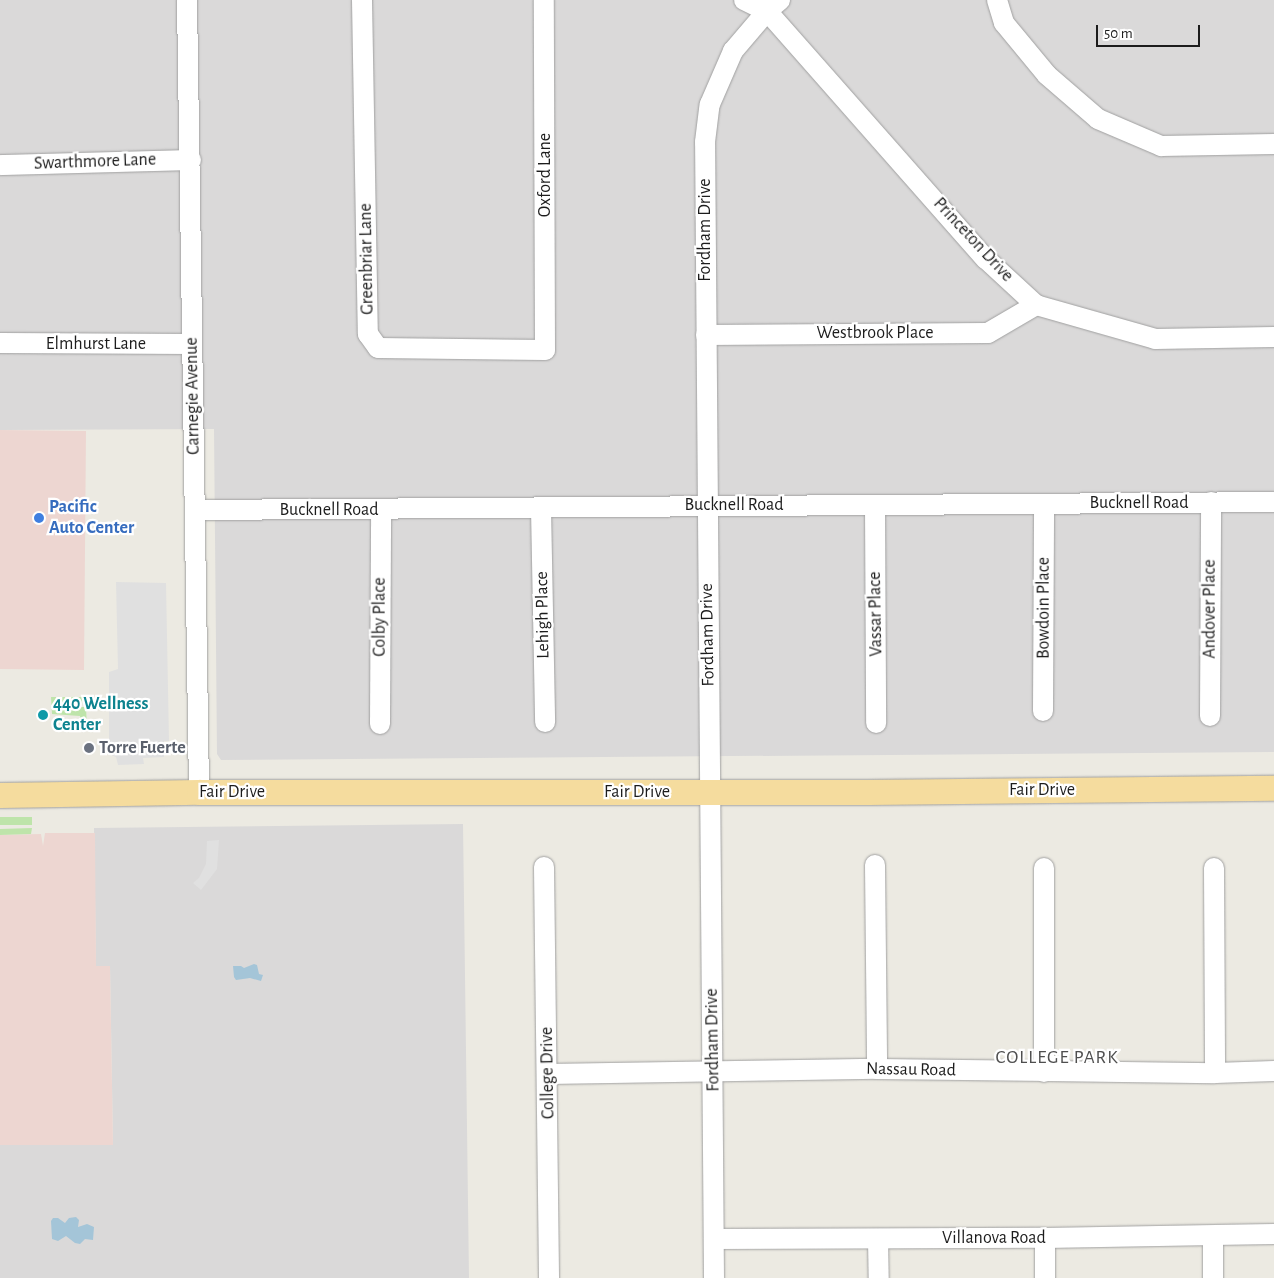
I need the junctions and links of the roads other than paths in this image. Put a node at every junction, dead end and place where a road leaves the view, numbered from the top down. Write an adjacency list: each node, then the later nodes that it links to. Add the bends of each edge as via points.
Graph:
1 (187, 0): 8 (street, Carnegie Avenue)
2 (362, 0): 15 (street, Greenbriar Lane, via 368,334 378,348)
3 (544, 0): 15 (street, Oxford Lane)
4 (744, 0): 6 (street, Princeton Drive)
5 (997, 0): 7 (street, via 1004,23 1047,75 1098,119 1161,146)
6 (774, 5): 10 (street, Princeton Drive, via 986,259); 11 (street, Fordham Drive, via 733,51 718,82 707,120 704,175)
7 (1274, 144)
8 (191, 160): 9 (street, Swarthmore Lane); 14 (street, Carnegie Avenue)
9 (0, 165)
10 (1036, 305): 11 (street, Westbrook Place, via 988,333); 12 (street, Princeton Drive, via 1155,339)
11 (706, 335): 19 (street, Fordham Drive)
12 (1274, 337)
13 (0, 343): 14 (street, Elmhurst Lane)
14 (192, 344): 23 (street, Carnegie Avenue)
15 (545, 350)
16 (1211, 502): 17 (street, Bucknell Road); 18 (street, Bucknell Road); 25 (street, Andover Place)
17 (1274, 502)
18 (1044, 504): 20 (street, Bucknell Road); 24 (street, Bowdoin Place)
19 (708, 505): 20 (street, Bucknell Road); 21 (street, Bucknell Road); 31 (street, Fordham Drive)
20 (874, 505): 27 (street, Vassar Place)
21 (541, 508): 22 (street, Bucknell Road); 26 (street, Lehigh Place)
22 (380, 509): 23 (street, Bucknell Road); 28 (street, Colby Place)
23 (194, 510): 30 (street, Carnegie Avenue)
24 (1043, 711)
25 (1210, 716)
26 (545, 722)
27 (876, 723)
28 (380, 724)
29 (1274, 788): 31 (main road, Fair Drive)
30 (199, 792): 31 (main road, Fair Drive); 32 (main road, Fair Drive)
31 (710, 792): 38 (street, Fordham Drive)
32 (0, 796)
33 (875, 865): 37 (street)
34 (544, 867): 42 (street, College Drive)
35 (1044, 868): 40 (street)
36 (1214, 868): 41 (street)
37 (878, 1069): 38 (street, Nassau Road); 40 (street, Nassau Road)
38 (714, 1071): 42 (street, Nassau Road); 46 (street, Fordham Drive)
39 (1274, 1071): 41 (street, Nassau Road)
40 (1044, 1072): 41 (street, Nassau Road)
41 (1215, 1073)
42 (548, 1074): 48 (street, College Drive)
43 (1274, 1234): 44 (street, Villanova Road)
44 (1213, 1236): 45 (street, Villanova Road); 52 (street)
45 (1045, 1238): 47 (street, Villanova Road); 51 (street)
46 (714, 1239): 47 (street, Villanova Road); 49 (street, Fordham Drive)
47 (878, 1239): 50 (street)
48 (549, 1278)
49 (714, 1278)
50 (879, 1278)
51 (1045, 1278)
52 (1213, 1278)

